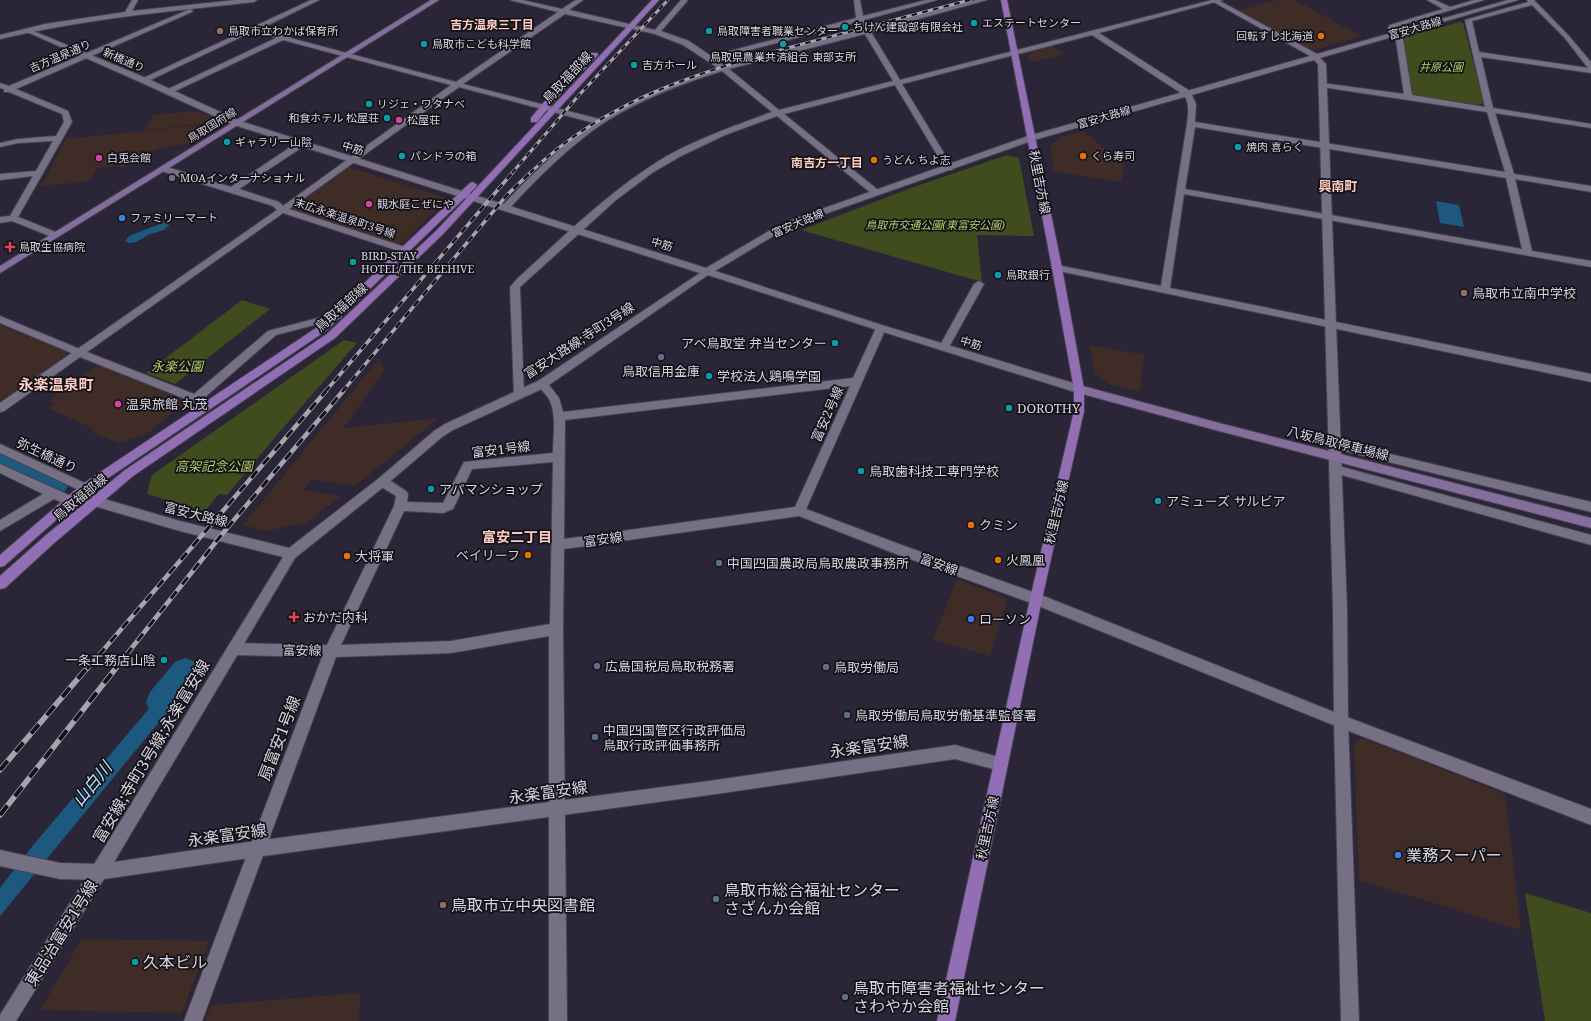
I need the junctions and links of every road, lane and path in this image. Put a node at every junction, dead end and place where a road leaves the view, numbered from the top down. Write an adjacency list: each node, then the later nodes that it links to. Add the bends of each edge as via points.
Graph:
1 (135, 0): 25 (street)
2 (216, 0): 21 (street, 吉方温泉通り)
3 (254, 0): 21 (street)
4 (316, 0): 28 (street)
5 (436, 0): 39 (main road, 鳥取国府線)
6 (516, 0): 22 (street)
7 (553, 0): 22 (street)
8 (580, 0): 24 (street)
9 (647, 0): 27 (main road, 鳥取福部線)
10 (656, 0): 27 (main road, 鳥取福部線)
11 (685, 0): 31 (street)
12 (857, 0): 26 (street)
13 (934, 0): 26 (street)
14 (984, 0): 30 (street)
15 (1004, 0): 36 (main road, 秋里吉方線)
16 (1216, 0): 32 (street); 40 (street)
17 (1430, 0): 23 (street)
18 (1482, 0): 23 (street)
19 (1514, 0): 33 (street, 富安大路線)
20 (1531, 2): 37 (street, via 1468,20); 42 (street, via 1566,36)
21 (203, 6): 25 (street); 38 (street, 吉方温泉通り)
22 (543, 7): 24 (street)
23 (1449, 9): 33 (street, via 1392,26 1391,28)
24 (563, 12): 27 (street); 47 (street)
25 (127, 14): 29 (street, via 45,26)
26 (860, 20): 30 (street); 41 (street)
27 (629, 25): 31 (street); 55 (main road, 鳥取福部線)
28 (256, 28): 35 (street); 45 (street)
29 (29, 31): 34 (street); 38 (street, 新橋通り)
30 (867, 31): 43 (street); 46 (street)
31 (657, 32): 41 (street, via 686,43)
32 (1094, 33): 36 (street); 53 (street)
33 (1398, 33): 40 (street, 富安大路線); 54 (street)
34 (0, 37)
35 (282, 38): 39 (street); 51 (street)
36 (1014, 53): 46 (street); 63 (main road, 秋里吉方線)
37 (1477, 54): 44 (street); 56 (street)
38 (88, 56): 45 (street, 新橋通り); 50 (street, 吉方温泉通り)
39 (347, 56): 47 (street); 59 (main road, 鳥取国府線)
40 (1315, 56): 49 (street, via 1322,64); 53 (street, 富安大路線)
41 (710, 58): 43 (street)
42 (1591, 67)
43 (723, 69): 57 (street); 58 (street, via 665,90)
44 (1591, 71)
45 (143, 80): 51 (street, 新橋通り)
46 (898, 83): 57 (street); 68 (street)
47 (458, 84): 55 (street); 67 (street)
48 (0, 85): 50 (street)
49 (1322, 86): 54 (street); 66 (street)
50 (10, 89): 52 (street, 吉方温泉通り); 62 (street, via 65,113 68,122)
51 (168, 91): 59 (street, 新橋通り)
52 (0, 93)
53 (1187, 93): 60 (street, via 1193,103); 63 (street, 富安大路線)
54 (1408, 97): 56 (street)
55 (550, 108): 58 (street); 77 (main road, 鳥取福部線)
56 (1490, 110): 61 (street); 71 (street)
57 (778, 113): 76 (street); 83 (street, via 744,124 678,154 631,184)
58 (601, 122): 78 (street, via 541,170)
59 (237, 123): 64 (street, 中筋); 69 (main road, 鳥取国府線)
60 (1191, 124): 66 (street); 75 (street)
61 (1591, 126)
62 (60, 138): 65 (street); 70 (street)
63 (1031, 138): 68 (street, 富安大路線); 88 (main road, 秋里吉方線)
64 (301, 144): 67 (street, 中筋); 74 (street)
65 (0, 145)
66 (1325, 145): 71 (street); 80 (street)
67 (352, 160): 77 (street, 中筋); 79 (street)
68 (949, 168): 76 (street, 富安大路線)
69 (164, 169): 74 (street, 末広永楽温泉町3号線); 84 (main road, 鳥取国府線)
70 (40, 173): 72 (street); 81 (street)
71 (1510, 176): 73 (street); 86 (street)
72 (0, 177)
73 (1591, 189)
74 (232, 190): 79 (street, 末広永楽温泉町3号線, via 276,204)
75 (1181, 191): 80 (street); 92 (street)
76 (875, 192): 90 (street, 富安大路線, via 772,233)
77 (468, 197): 78 (street, 中筋); 85 (main road, 鳥取福部線); 116 (main road, 鳥取福部線, via 440,232 331,336 129,473)
78 (505, 208): 83 (street, 中筋)
79 (282, 210): 85 (street, 末広永楽温泉町3号線); 98 (street)
80 (1327, 217): 86 (street); 95 (street)
81 (13, 218): 82 (street); 84 (street)
82 (0, 220)
83 (578, 230): 90 (street, 中筋); 103 (street, via 515,287)
84 (55, 235): 89 (main road, 鳥取国府線)
85 (405, 250): 93 (main road, 鳥取福部線)
86 (1528, 253): 87 (street)
87 (1591, 264)
88 (1057, 268): 92 (street); 102 (main road, 秋里吉方線)
89 (0, 270)
90 (707, 272): 96 (street, 中筋); 101 (street, 富安大路線;寺町3号線)
91 (979, 284): 97 (street)
92 (1165, 289): 95 (street)
93 (337, 316): 104 (street, via 272,333); 105 (main road, 鳥取福部線)
94 (0, 319): 98 (street)
95 (1331, 324): 99 (street); 110 (street)
96 (881, 328): 97 (street, 中筋); 100 (street, 富安2号線)
97 (944, 347): 102 (street, 中筋)
98 (78, 352): 104 (street); 106 (street)
99 (1591, 378)
100 (857, 381): 107 (street); 119 (street, 富安2号線)
101 (542, 384): 103 (street, 富安大路線;寺町3号線); 107 (street, via 554,398)
102 (1079, 389): 110 (main road, 八坂鳥取停車場線); 127 (main road, 秋里吉方線, via 1079,411)
103 (519, 395): 112 (street, 富安大路線;寺町3号線, via 449,427)
104 (196, 399): 105 (street)
105 (210, 405): 113 (main road, 鳥取福部線)
106 (0, 408)
107 (559, 417): 109 (street)
108 (0, 448): 113 (street, 弥生橋通り)
109 (559, 457): 117 (street, 富安1号線, via 468,465 449,506); 123 (street)
110 (1335, 457): 118 (street); 120 (main road, 八坂鳥取停車場線); 122 (street); 131 (street)
111 (0, 468): 114 (street)
112 (382, 482): 117 (street, via 402,494); 124 (street, 富安大路線;寺町3号線)
113 (85, 488): 115 (main road, 鳥取福部線); 116 (street, 弥生橋通り)
114 (52, 494): 115 (street); 121 (street)
115 (70, 501): 116 (street); 125 (main road, 鳥取福部線)
116 (94, 501): 124 (street, 富安大路線); 126 (main road, 鳥取福部線)
117 (400, 506): 130 (street, 扇富安1号線)
118 (1591, 507)
119 (799, 511): 123 (street, 富安線); 127 (street, 富安線)
120 (1591, 523)
121 (0, 526)
122 (1591, 540)
123 (558, 545): 128 (street)
124 (291, 554): 129 (street, 富安線;寺町3号線;永楽富安線)
125 (0, 562)
126 (0, 584)
127 (1036, 599): 131 (street, 富安線); 132 (main road, 秋里吉方線)
128 (556, 629): 130 (street, 富安線, via 451,647); 133 (street)
129 (234, 648): 130 (street, 富安線); 137 (street, 富安線;寺町3号線;永楽富安線)
130 (331, 651): 135 (street, 扇富安1号線)
131 (1341, 721): 134 (street, 富安線); 142 (street)
132 (1001, 764): 133 (street, 永楽富安線, via 956,752); 141 (main road, 秋里吉方線)
133 (557, 808): 135 (street, 永楽富安線); 140 (street)
134 (1591, 817)
135 (256, 849): 137 (street, 永楽富安線); 139 (street, 扇富安1号線)
136 (4, 860): 137 (street, 東品治富安1号線, via 60,871)
137 (99, 872): 138 (street, 東品治富安1号線)
138 (6, 1021)
139 (193, 1021)
140 (558, 1021)
141 (946, 1021)
142 (1350, 1021)

